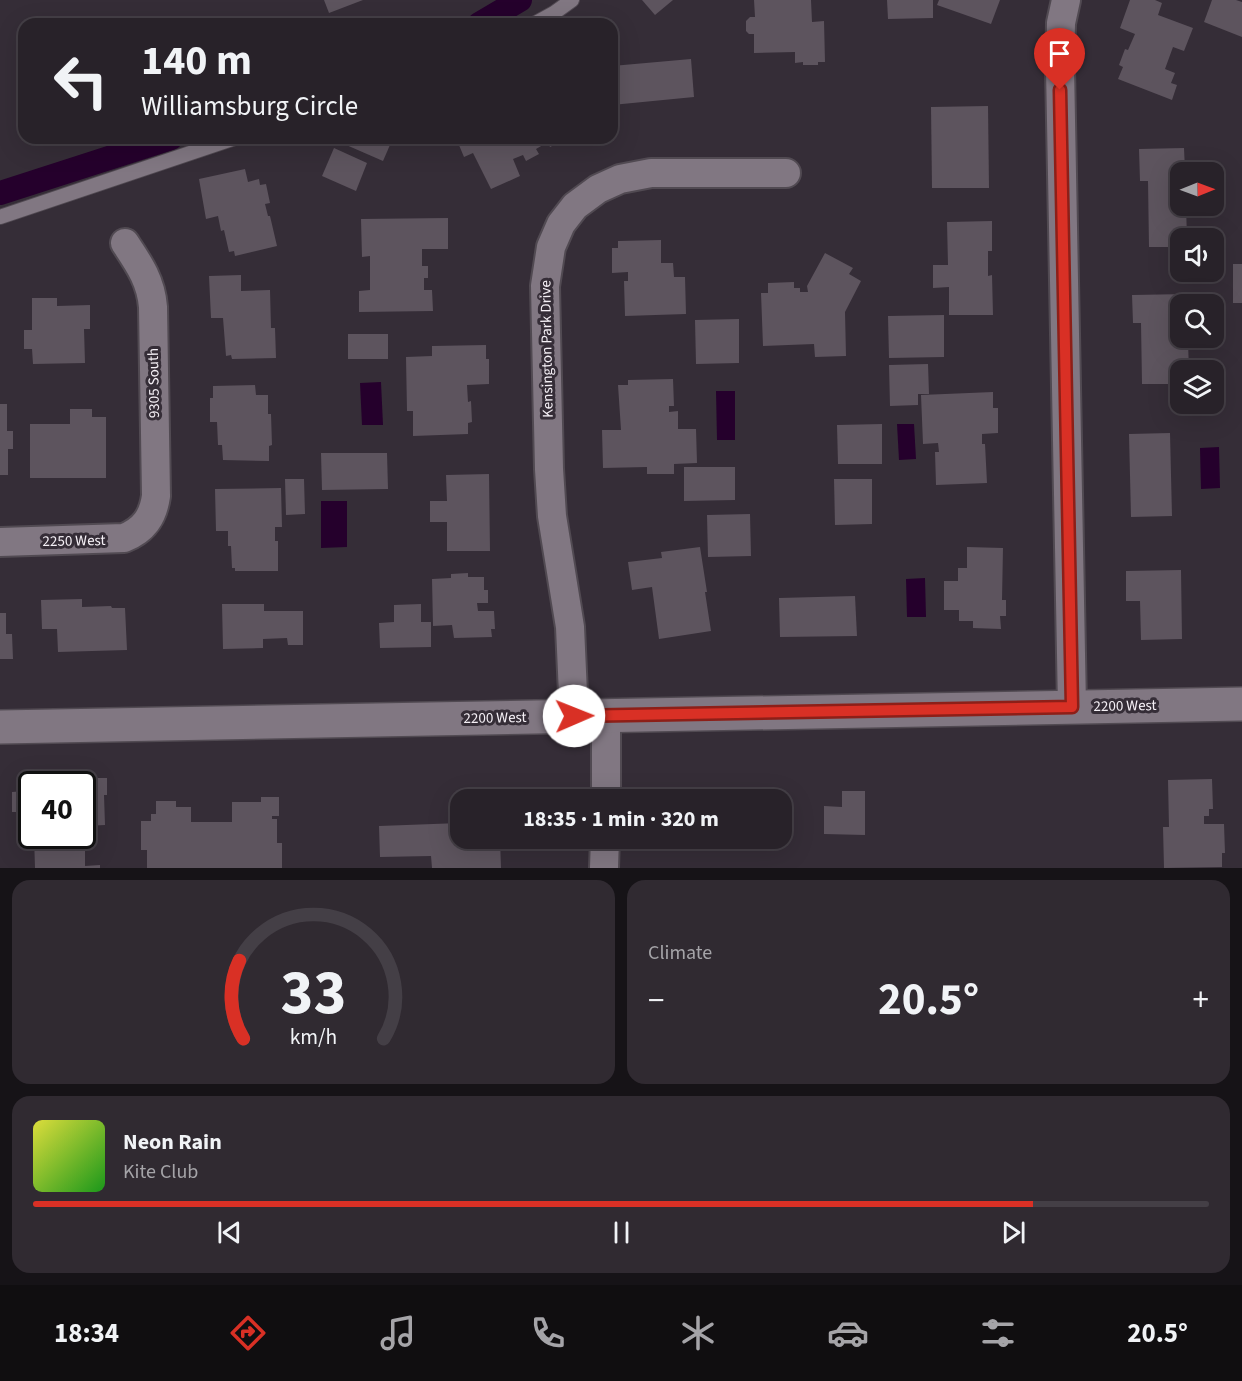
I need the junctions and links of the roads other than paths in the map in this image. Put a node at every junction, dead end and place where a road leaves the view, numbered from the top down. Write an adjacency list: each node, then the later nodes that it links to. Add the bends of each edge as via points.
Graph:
1 (572, 0): 3 (lane)
2 (1066, 0): 11 (street, via 1060,22 1060,67)
3 (545, 18)
4 (217, 144): 6 (lane)
5 (786, 173): 12 (street, Kensington Park Drive, via 651,173 620,179 575,206 551,247 545,286 549,469 552,516 570,627)
6 (0, 217)
7 (125, 243): 8 (street, 9305 South, via 149,283 153,307 156,496)
8 (144, 527): 9 (street, 2250 West, via 114,540)
9 (0, 542)
10 (1242, 704): 11 (street, 2200 West)
11 (1072, 707): 13 (street, 2200 West)
12 (574, 716): 13 (street, 2200 West); 14 (street, 2200 West)
13 (606, 716): 15 (street)
14 (0, 727)
15 (606, 789)
16 (604, 849): 17 (street)
17 (603, 868)

